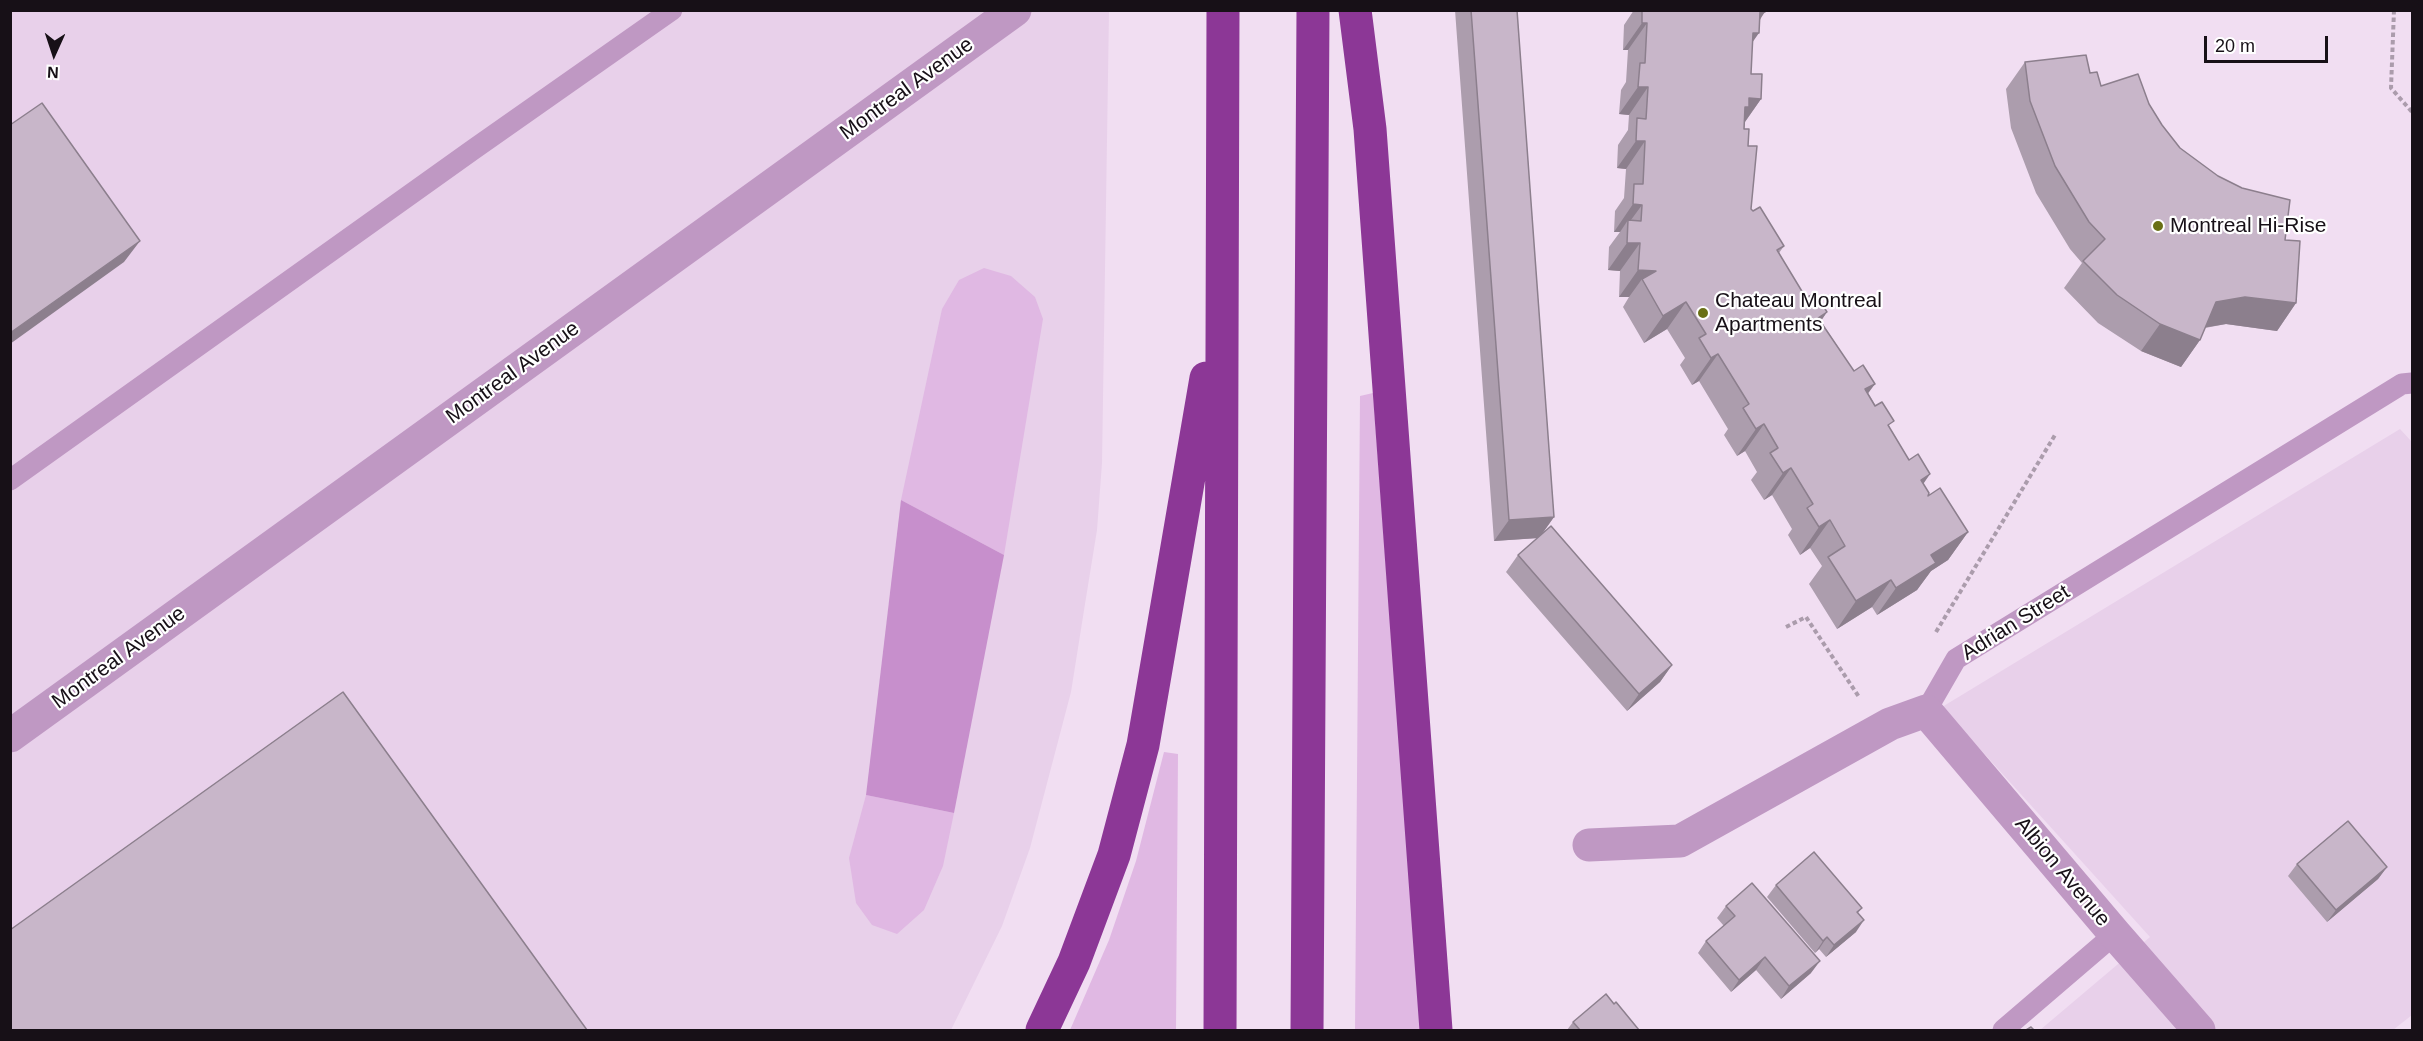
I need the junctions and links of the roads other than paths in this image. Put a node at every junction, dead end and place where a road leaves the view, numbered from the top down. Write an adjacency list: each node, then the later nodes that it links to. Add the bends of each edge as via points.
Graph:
1 (672, 10): 8 (lane)
2 (1015, 10): 10 (street, Montreal Avenue)
3 (1223, 10): 6 (highway)
4 (1313, 10): 15 (highway)
5 (1355, 10): 16 (highway, via 1370,129)
6 (1222, 288): 13 (highway, via 1143,745 1114,855 1074,962); 14 (highway)
7 (2412, 383): 9 (lane, Adrian Street, via 2402,384 1956,659)
8 (10, 480)
9 (1926, 711): 11 (street, via 1890,724 1680,841); 12 (street, Albion Avenue)
10 (10, 736)
11 (1589, 845)
12 (2115, 934): 17 (lane); 18 (street, Albion Avenue)
13 (1042, 1030)
14 (1220, 1030)
15 (1307, 1030)
16 (1436, 1030)
17 (2003, 1030)
18 (2199, 1030)

